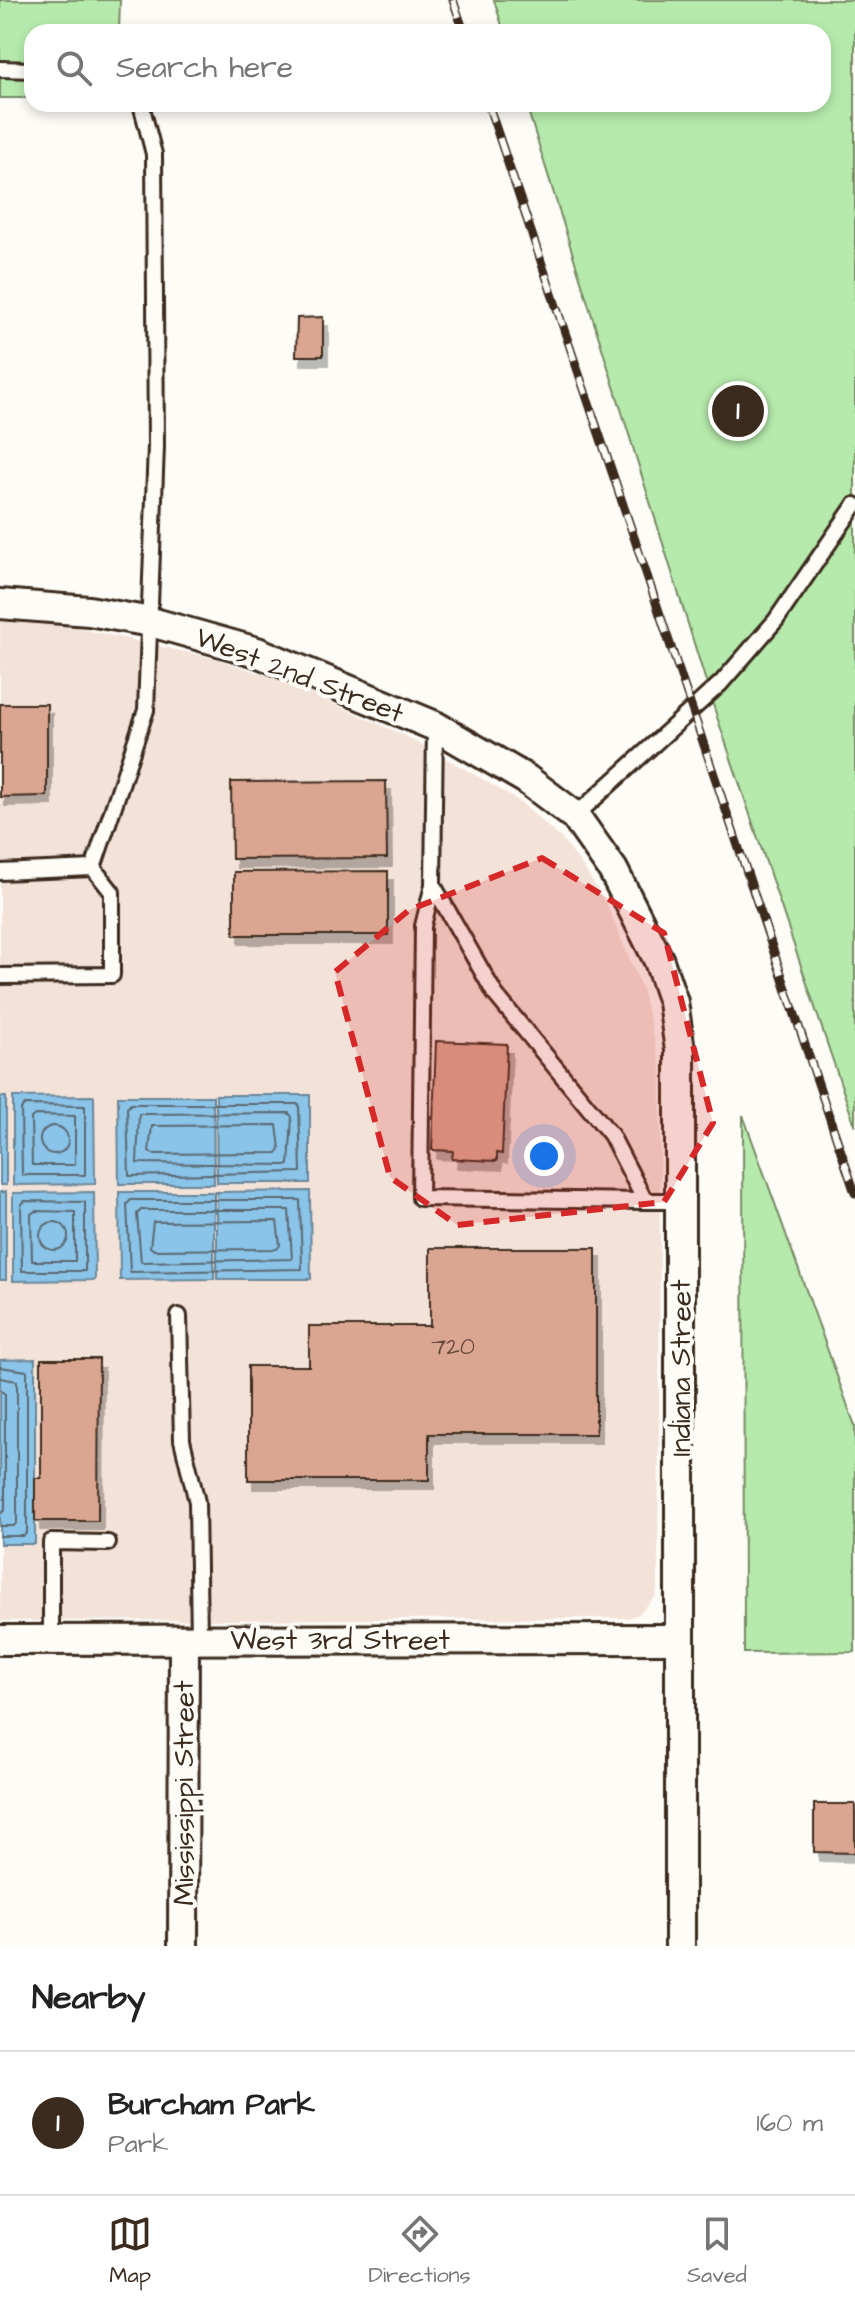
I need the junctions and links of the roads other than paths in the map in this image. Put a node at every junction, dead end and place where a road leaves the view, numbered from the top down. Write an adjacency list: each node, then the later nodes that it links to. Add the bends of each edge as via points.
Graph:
1 (0, 69): 2 (lane)
2 (24, 70)
3 (143, 112): 6 (lane, via 154,154)
4 (855, 505): 8 (lane, via 776,620 721,683)
5 (0, 604): 6 (street, West 2nd Street)
6 (151, 622): 7 (street, West 2nd Street, via 257,652); 9 (lane, via 146,710)
7 (435, 726): 8 (street, West 2nd Street, via 526,779); 11 (lane)
8 (575, 816): 14 (street, Indiana Street, via 646,930 673,1002 680,1050)
9 (93, 868): 10 (lane); 12 (lane, via 112,892 112,975)
10 (0, 872)
11 (433, 885): 13 (lane, via 495,994 611,1135); 13 (lane, via 423,926 420,1198)
12 (0, 976)
13 (645, 1201): 14 (lane)
14 (680, 1201): 17 (street, Indiana Street)
15 (179, 1316): 20 (lane, via 182,1440 197,1502)
16 (108, 1543): 19 (lane, via 51,1542)
17 (680, 1639): 20 (street, West 3rd Street); 22 (street, Indiana Street)
18 (0, 1640): 19 (street, West 3rd Street)
19 (51, 1640): 20 (street, West 3rd Street)
20 (191, 1640): 21 (street, Mississippi Street)
21 (183, 1946)
22 (680, 1946)

